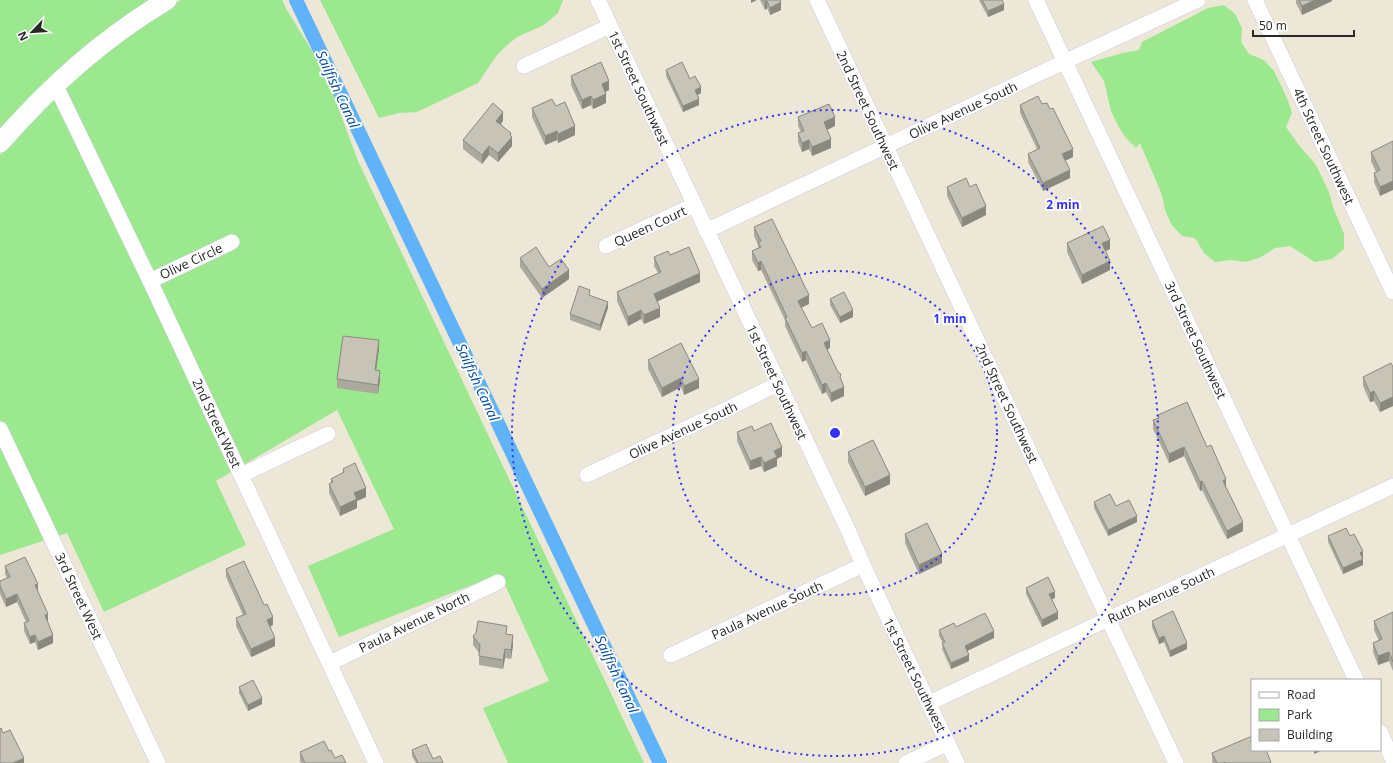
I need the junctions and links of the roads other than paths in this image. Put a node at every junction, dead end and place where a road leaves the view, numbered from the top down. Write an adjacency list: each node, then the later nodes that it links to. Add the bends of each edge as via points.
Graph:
1 (167, 0): 10 (street, via 112,36)
2 (598, 0): 7 (street, 1st Street Southwest)
3 (816, 0): 12 (street, 2nd Street Southwest)
4 (1036, 0): 8 (street, 3rd Street Southwest)
5 (1198, 0): 8 (street, Olive Avenue South)
6 (1255, 0): 18 (street, 4th Street Southwest)
7 (610, 26): 9 (street); 13 (street, 1st Street Southwest)
8 (1065, 62): 12 (street, Olive Avenue South); 25 (street, 3rd Street Southwest)
9 (524, 66)
10 (55, 84): 11 (street); 17 (street, 2nd Street West)
11 (0, 143)
12 (886, 146): 14 (street, Olive Avenue South); 28 (street, 2nd Street Southwest)
13 (694, 205): 14 (street, 1st Street Southwest); 16 (street, Queen Court)
14 (706, 231): 19 (street, 1st Street Southwest)
15 (232, 242): 17 (street, Olive Circle)
16 (606, 246)
17 (150, 281): 22 (street, 2nd Street West)
18 (1393, 292)
19 (778, 384): 23 (street, Olive Avenue South); 26 (street, 1st Street Southwest)
20 (0, 428): 36 (street, 3rd Street West)
21 (328, 434): 22 (street)
22 (241, 475): 30 (street, 2nd Street West)
23 (587, 475)
24 (1393, 486): 25 (street, Ruth Avenue South)
25 (1288, 536): 28 (street, Ruth Avenue South); 31 (street, 3rd Street Southwest)
26 (863, 565): 29 (street, Paula Avenue South); 32 (street, 1st Street Southwest)
27 (498, 582): 30 (street, Paula Avenue North)
28 (1108, 620): 32 (street, Ruth Avenue South); 40 (street, 2nd Street Southwest)
29 (671, 655)
30 (330, 663): 37 (street, 2nd Street West)
31 (1356, 679)
32 (929, 703): 34 (street, 1st Street Southwest)
33 (1381, 734): 35 (street)
34 (948, 743): 38 (street); 39 (street, 1st Street Southwest)
35 (1393, 760)
36 (158, 763)
37 (376, 763)
38 (906, 763)
39 (957, 763)
40 (1176, 763)

